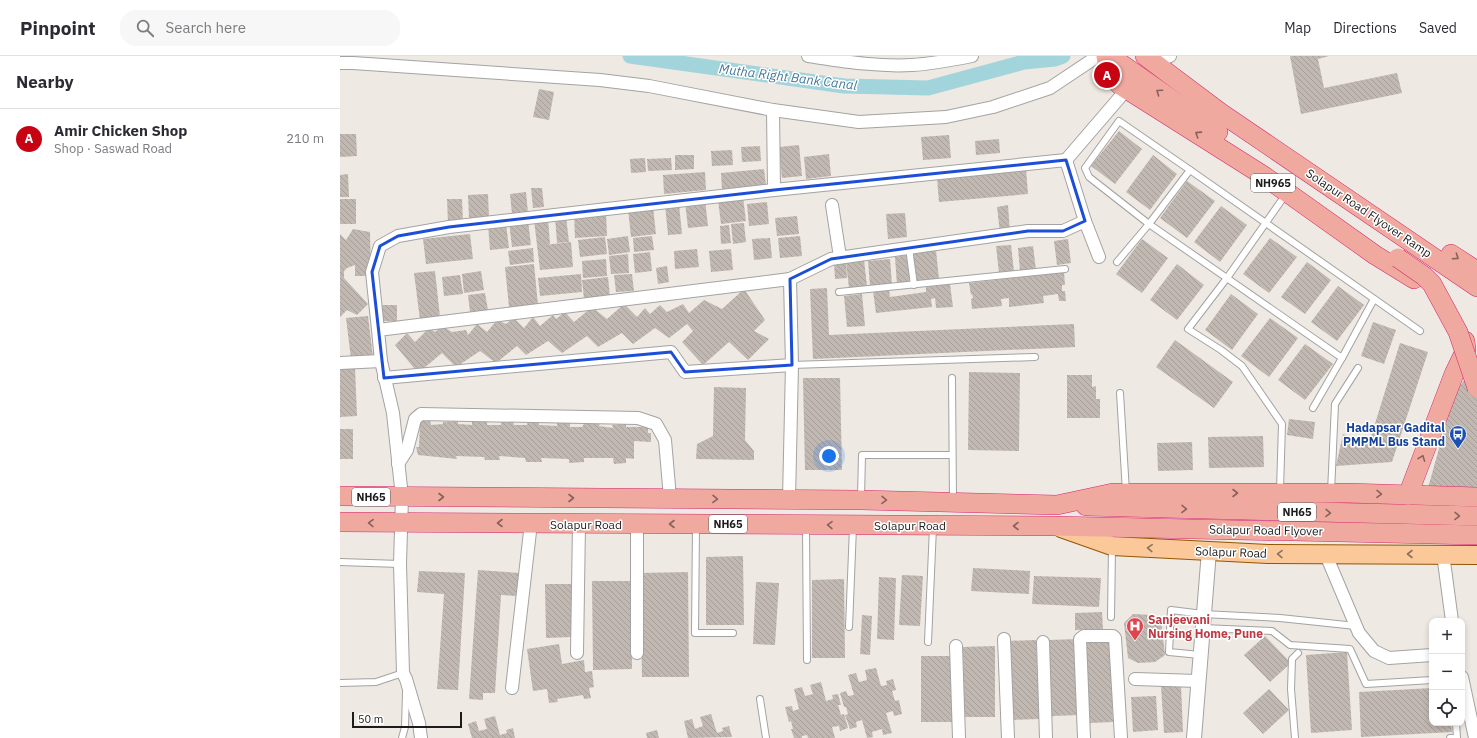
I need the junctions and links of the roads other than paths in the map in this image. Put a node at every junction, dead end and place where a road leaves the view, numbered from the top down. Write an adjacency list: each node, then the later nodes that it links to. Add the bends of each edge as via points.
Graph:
1 (808, 56): 2 (street, via 911,65)
2 (972, 56)
3 (1098, 56): 9 (street, via 1050,88 993,107 946,117 858,122)
4 (1106, 56): 8 (highway, NH965, via 1109,74 1114,80)
5 (1110, 56): 8 (highway, NH965)
6 (1156, 58): 10 (highway, NH965)
7 (340, 63): 9 (street, via 600,80 649,86)
8 (1128, 80): 11 (street); 14 (highway, NH965, one-way to 8); 42 (highway, NH965, one-way to 8, bridge, via 1458,332 1432,284 1424,276)
9 (773, 110): 13 (street)
10 (1220, 113): 24 (highway, NH965, one-way to 24, via 1285,141); 28 (highway, Solapur Road Flyover Ramp / NH965)
11 (1066, 160): 13 (street); 16 (street)
12 (1190, 170): 17 (lane); 18 (lane); 18 (lane, via 1119,121 1085,168 1089,177)
13 (774, 190): 31 (street, via 449,227 398,236 380,246 372,272)
14 (1287, 193): 17 (lane); 33 (highway, NH965, via 1434,293 1449,307 1464,330)
15 (832, 205): 20 (street)
16 (1085, 221): 19 (street, via 1063,231 1028,231); 21 (street)
17 (1265, 223): 25 (lane); 30 (lane)
18 (1148, 224): 22 (lane); 25 (lane)
19 (909, 248): 20 (street); 27 (lane)
20 (840, 257): 26 (street, via 831,258)
21 (1098, 257)
22 (1117, 262)
23 (1065, 269): 27 (lane)
24 (1477, 271)
25 (1227, 278): 35 (lane); 47 (lane, via 1188,330 1242,366 1282,424)
26 (790, 279): 31 (street); 38 (street)
27 (914, 285): 29 (lane)
28 (1477, 288)
29 (839, 292)
30 (1374, 299): 32 (lane); 35 (lane)
31 (378, 330): 36 (street)
32 (1420, 332)
33 (1472, 351): 49 (highway, NH965, one-way to 33, via 1454,374)
34 (1036, 357): 38 (lane)
35 (1342, 358): 44 (lane)
36 (381, 361): 37 (street); 40 (street)
37 (340, 363)
38 (792, 365): 40 (street, via 685,372 671,352); 54 (street)
39 (1358, 368): 48 (lane, via 1335,404)
40 (384, 378): 46 (street, via 393,413)
41 (952, 378): 45 (lane)
42 (1477, 388)
43 (1120, 393): 56 (lane)
44 (1313, 408)
45 (952, 455): 55 (lane, via 862,455); 57 (lane)
46 (398, 464): 51 (street); 53 (street, via 407,450 415,418 422,414 638,418 656,424 666,440)
47 (1280, 493): 48 (highway, Solapur Road); 56 (highway, Solapur Road, one-way to 47)
48 (1331, 493): 49 (highway, Solapur Road, one-way to 49)
49 (1408, 495): 52 (highway, Solapur Road)
50 (340, 496): 51 (highway, Solapur Road / NH65)
51 (402, 497): 53 (highway, Solapur Road / NH65, one-way to 53); 61 (street)
52 (1477, 497)
53 (670, 498): 54 (highway, Solapur Road / NH65, one-way to 54)
54 (789, 499): 55 (highway, Solapur Road / NH65)
55 (861, 500): 57 (highway, Solapur Road / NH65, one-way to 57)
56 (1122, 500): 57 (highway, Solapur Road / NH65, via 1113,493 1057,505); 58 (highway, Solapur Road Flyover / NH65, one-way to 58)
57 (953, 503)
58 (1477, 516)
59 (340, 522): 61 (highway, Solapur Road / NH65, one-way to 59)
60 (531, 523): 61 (highway, Solapur Road / NH65, one-way to 61); 62 (highway, Solapur Road / NH65); 98 (street)
61 (401, 524): 76 (street)
62 (579, 524): 63 (highway, Solapur Road / NH65); 87 (street)
63 (637, 524): 64 (highway, Solapur Road / NH65, one-way to 63); 88 (street)
64 (696, 524): 65 (highway, Solapur Road / NH65); 82 (lane, via 695,633)
65 (806, 525): 66 (highway, Solapur Road / NH65, one-way to 65); 92 (lane)
66 (853, 525): 67 (highway, Solapur Road / NH65); 81 (lane)
67 (933, 526): 68 (highway, Solapur Road / NH65, one-way to 67); 84 (lane)
68 (1055, 526): 69 (highway, Solapur Road Flyover / NH65); 70 (main road, Solapur Road)
69 (1477, 535)
70 (1112, 546): 71 (main road, Solapur Road, one-way to 70); 77 (lane)
71 (1209, 551): 73 (main road, Solapur Road, one-way to 71); 79 (street)
72 (1443, 554): 73 (main road, Solapur Road, one-way to 73); 74 (main road, Solapur Road); 78 (street)
73 (1326, 555): 80 (street)
74 (1477, 555)
75 (340, 562): 76 (lane)
76 (400, 564): 93 (street)
77 (1111, 617)
78 (1452, 618)
79 (1203, 621): 80 (lane, via 1280,618); 90 (street); 90 (lane, via 1170,610 1169,652); 95 (lane, via 1272,631 1290,645 1350,650 1366,684)
80 (1356, 626): 91 (street, via 1359,634 1374,651 1389,658)
81 (849, 627)
82 (733, 633)
83 (1004, 639): 106 (street)
84 (928, 642)
85 (1043, 642): 107 (street)
86 (956, 646): 105 (street)
87 (577, 653)
88 (637, 653)
89 (1298, 653): 111 (lane, via 1292,659 1291,689)
90 (1200, 655): 96 (street)
91 (1429, 655)
92 (807, 660)
93 (404, 676): 97 (lane, via 376,682); 102 (lane, via 405,727); 103 (street, via 419,723)
94 (1135, 679): 96 (street)
95 (1429, 680)
96 (1198, 681): 110 (street)
97 (340, 683)
98 (512, 688)
99 (1465, 690): 113 (street)
100 (760, 699): 104 (lane)
101 (1456, 726): 112 (lane, via 1457,738)
102 (402, 738)
103 (421, 738)
104 (766, 738)
105 (959, 738)
106 (1008, 738)
107 (1046, 738)
108 (1084, 738): 109 (street, via 1080,639 1084,636 1113,636)
109 (1121, 738)
110 (1194, 738)
111 (1295, 738)
112 (1450, 738)
113 (1475, 738)

